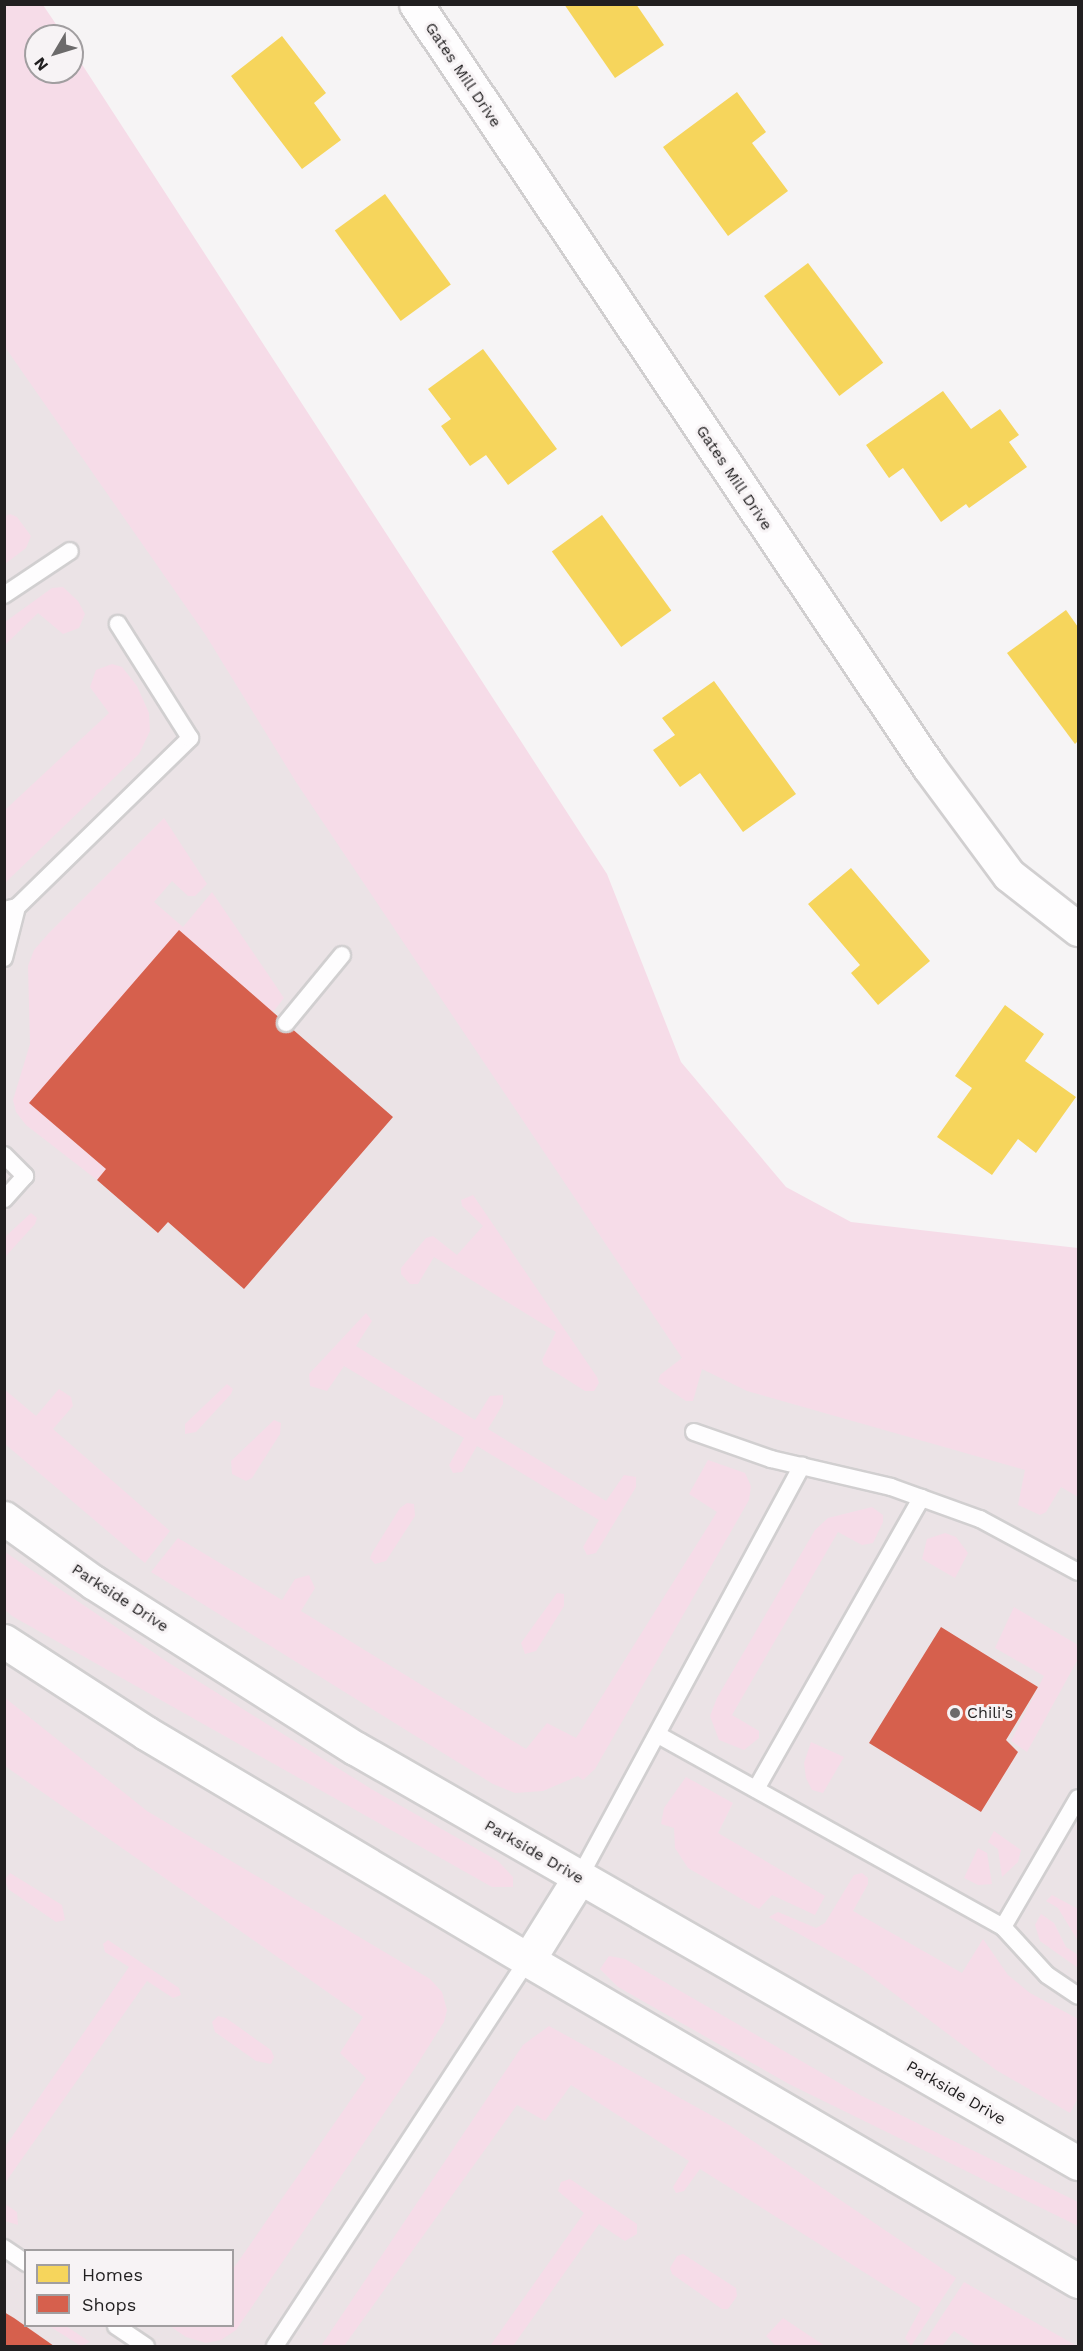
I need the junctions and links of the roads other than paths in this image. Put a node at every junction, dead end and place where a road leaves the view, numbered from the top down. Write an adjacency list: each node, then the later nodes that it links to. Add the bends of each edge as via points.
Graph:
1 (416, 4): 6 (street, Gates Mill Drive, via 929,767 1009,875)
2 (70, 551): 3 (lane)
3 (4, 595)
4 (118, 624): 5 (lane, via 190,738)
5 (11, 909): 8 (lane)
6 (1078, 929)
7 (342, 955): 9 (lane)
8 (4, 958)
9 (286, 1023)
10 (4, 1155): 11 (lane, via 25,1176)
11 (4, 1199)
12 (694, 1432): 13 (lane)
13 (802, 1465): 14 (lane); 18 (lane)
14 (921, 1498): 16 (lane, via 980,1519); 19 (lane)
15 (4, 1518): 21 (street, Parkside Drive, via 93,1582 355,1748)
16 (1078, 1572)
17 (4, 1641): 23 (street, via 146,1733)
18 (658, 1735): 19 (lane); 21 (lane)
19 (756, 1789): 22 (lane)
20 (1078, 1798): 22 (lane)
21 (579, 1878): 23 (street); 25 (street, Parkside Drive)
22 (1003, 1927): 24 (lane, via 1047,1975)
23 (528, 1960): 28 (street); 31 (lane)
24 (1078, 1996)
25 (1078, 2163)
26 (4, 2248): 27 (lane)
27 (24, 2262)
28 (1078, 2281)
29 (119, 2327): 30 (lane)
30 (146, 2346)
31 (276, 2346)

